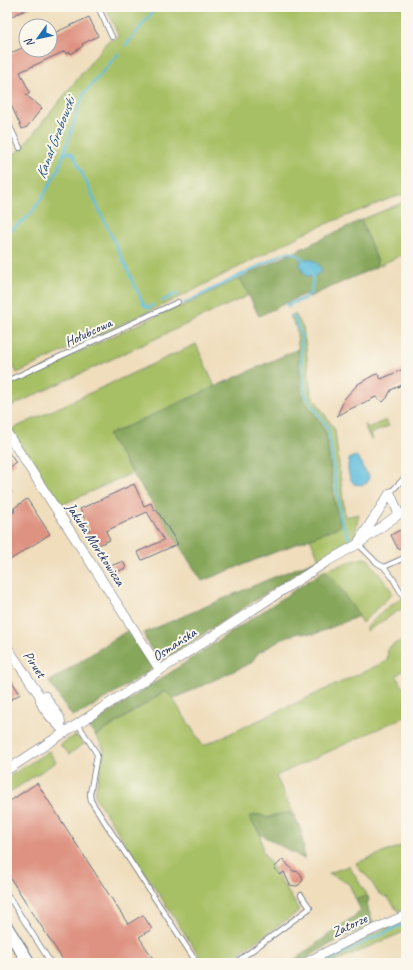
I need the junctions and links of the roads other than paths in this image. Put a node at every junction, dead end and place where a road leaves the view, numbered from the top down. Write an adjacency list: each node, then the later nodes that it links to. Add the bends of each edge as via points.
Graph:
1 (98, 7): 2 (lane)
2 (112, 37)
3 (7, 120): 4 (lane)
4 (20, 148)
5 (178, 302): 6 (lane, Hołubcowa)
6 (7, 381)
7 (7, 432): 18 (street, Jakuba Mortkowicza)
8 (406, 476): 9 (lane)
9 (390, 493): 12 (street); 13 (street)
10 (7, 505): 11 (lane)
11 (11, 510)
12 (403, 512): 13 (street, Osmańska)
13 (358, 544): 15 (lane); 18 (street, Osmańska)
14 (406, 556): 15 (lane)
15 (384, 567): 16 (lane)
16 (406, 601)
17 (7, 647): 20 (street, Piruet, via 40,696 40,701 54,723)
18 (160, 670): 19 (street, Osmańska)
19 (78, 724): 20 (street, Osmańska); 28 (lane, via 97,755 90,799)
20 (63, 730): 21 (street, Osmańska)
21 (7, 770)
22 (7, 894): 27 (lane)
23 (301, 895): 29 (lane, via 310,908)
24 (406, 916): 30 (street, Zatorze)
25 (7, 930): 26 (street)
26 (29, 963)
27 (52, 963)
28 (197, 963)
29 (235, 963)
30 (305, 963)

